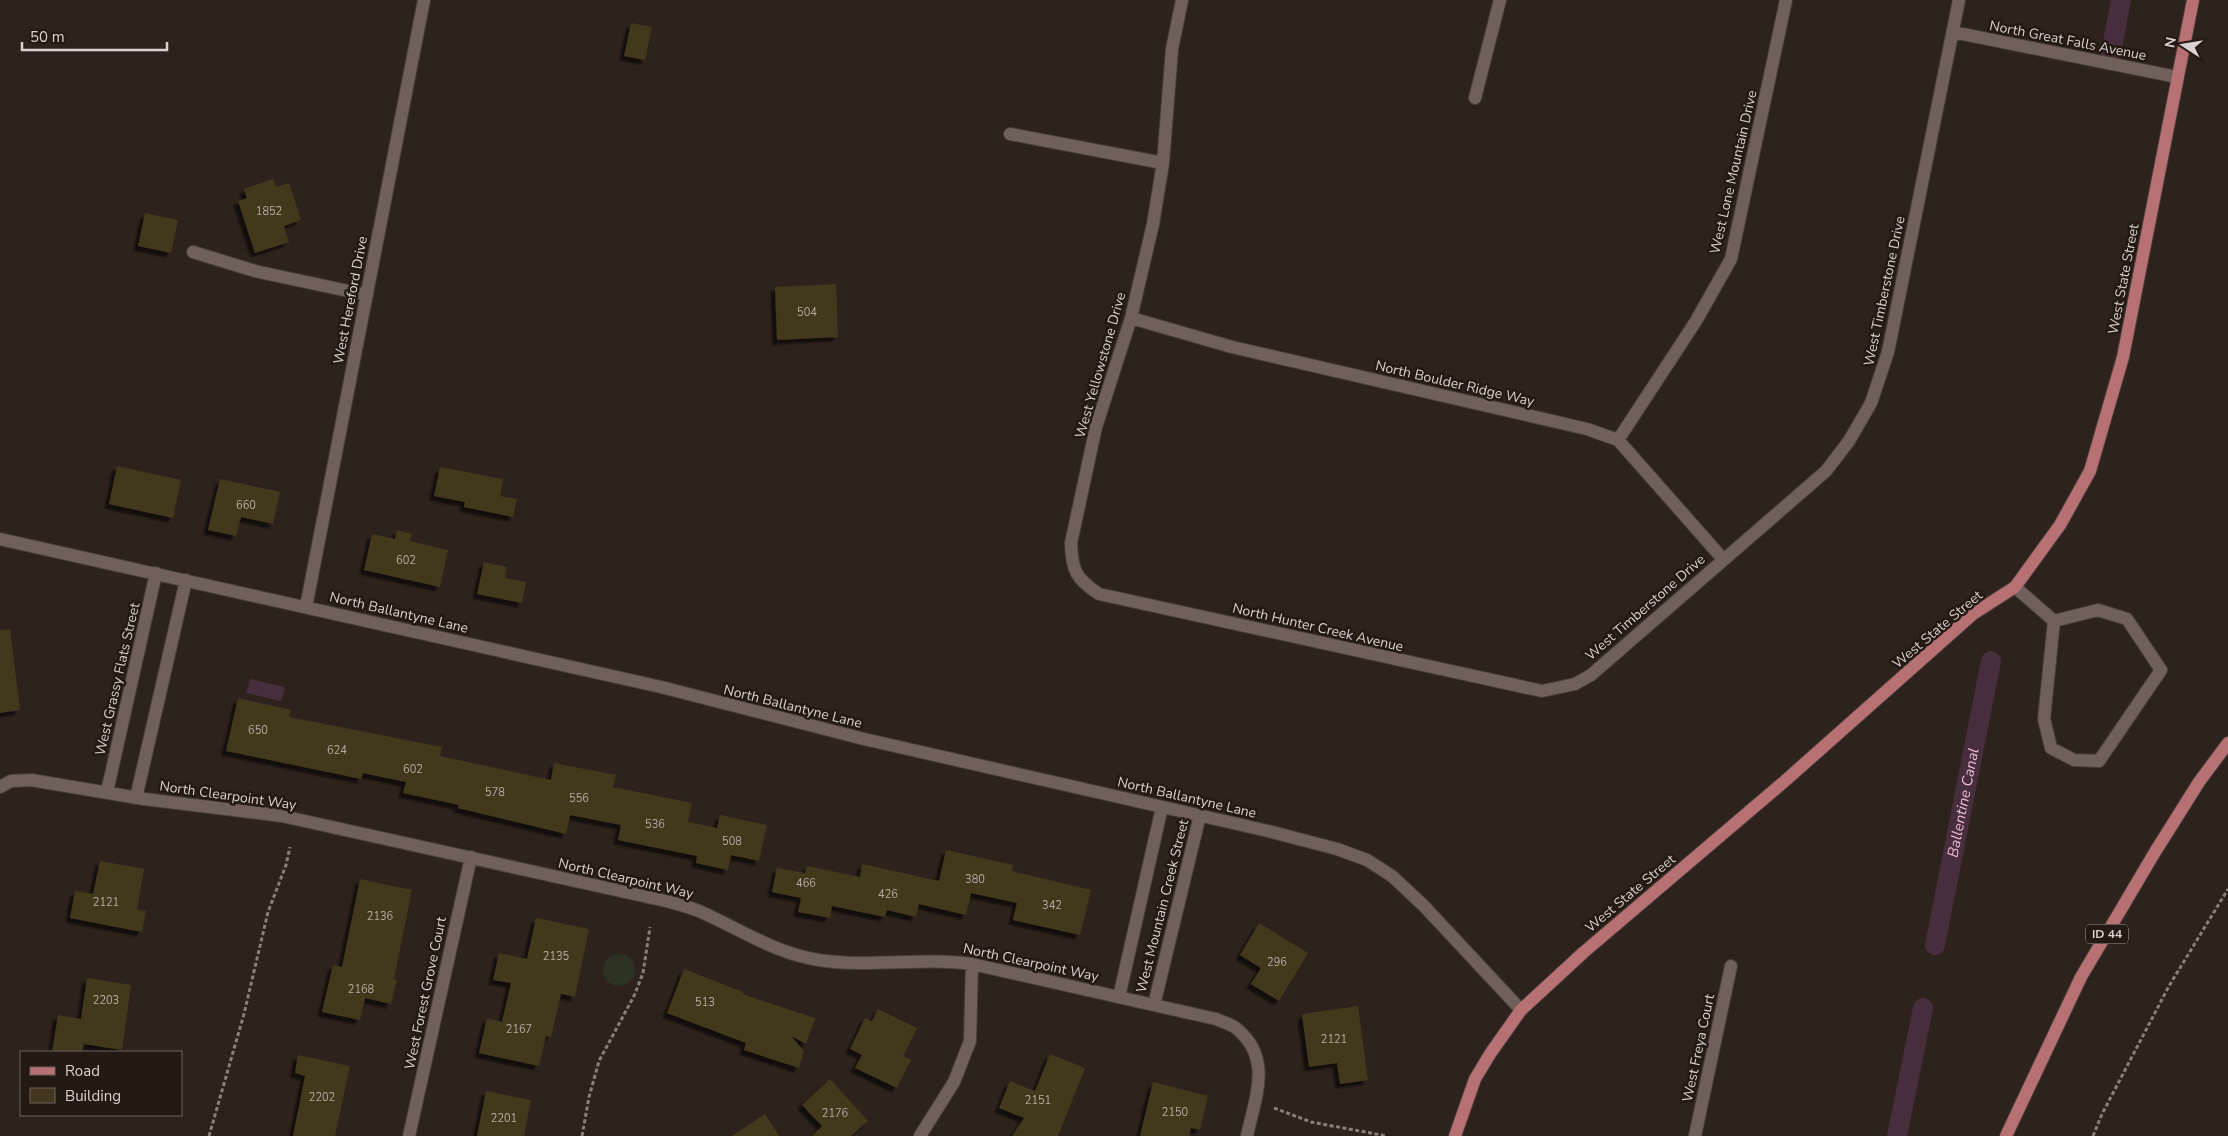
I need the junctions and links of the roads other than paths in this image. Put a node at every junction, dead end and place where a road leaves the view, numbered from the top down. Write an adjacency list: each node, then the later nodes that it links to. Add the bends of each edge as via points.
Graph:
1 (424, 0): 13 (street, West Hereford Drive)
2 (1182, 0): 11 (street, West Yellowstone Drive, via 1172,49)
3 (1500, 0): 9 (street)
4 (1786, 0): 15 (street, West Lone Mountain Drive, via 1731,259 1696,321)
5 (1959, 0): 7 (street, West Timberstone Drive)
6 (2193, 0): 8 (main road, West State Street)
7 (1953, 32): 8 (street, North Great Falls Avenue); 17 (street, West Timberstone Drive, via 1888,352 1871,403 1849,441 1826,471)
8 (2177, 77): 21 (main road, West State Street, via 2123,357 2090,471 2060,525)
9 (1475, 98)
10 (1010, 134): 11 (street)
11 (1164, 163): 14 (street, West Yellowstone Drive)
12 (193, 252): 13 (street, via 255,271)
13 (367, 295): 22 (street, West Hereford Drive)
14 (1131, 318): 15 (street, North Boulder Ridge Way, via 1232,347 1588,429); 19 (street, West Yellowstone Drive, via 1096,427 1071,544)
15 (1618, 440): 17 (street, North Boulder Ridge Way)
16 (0, 539): 18 (street, North Ballantyne Lane)
17 (1723, 559): 24 (street, West Timberstone Drive, via 1591,675)
18 (156, 573): 20 (street, North Ballantyne Lane); 27 (street, West Grassy Flats Street)
19 (1077, 576): 24 (street, North Hunter Creek Avenue, via 1099,594 1527,690)
20 (186, 580): 22 (street, North Ballantyne Lane); 28 (street)
21 (2014, 587): 23 (street); 36 (main road, West State Street, via 1973,614)
22 (306, 607): 29 (street, North Ballantyne Lane, via 661,687 864,740)
23 (2054, 621): 23 (street, via 2044,718 2051,748 2074,760 2099,761 2161,670 2127,619 2098,610)
24 (1558, 689)
25 (2228, 743): 42 (main road, ID 44, via 2169,829 2081,977)
26 (0, 787): 27 (street, North Clearpoint Way, via 11,781 31,780)
27 (107, 792): 28 (street, North Clearpoint Way)
28 (136, 798): 31 (street, North Clearpoint Way, via 282,816)
29 (1162, 807): 30 (street, North Ballantyne Lane); 34 (street, West Mountain Creek Street)
30 (1200, 815): 35 (street, West Mountain Creek Street); 36 (street, North Ballantyne Lane, via 1367,860 1392,876 1424,906)
31 (471, 857): 32 (street, North Clearpoint Way, via 697,910 791,954 818,960 844,963 948,960); 37 (street, West Forest Grove Court)
32 (972, 964): 34 (street, North Clearpoint Way); 38 (street, via 970,1040 954,1082)
33 (1730, 966): 41 (street, West Freya Court)
34 (1119, 997): 35 (street, North Clearpoint Way)
35 (1154, 1005): 39 (street, North Clearpoint Way, via 1216,1019 1236,1028 1254,1050 1260,1072)
36 (1521, 1010): 40 (main road, West State Street, via 1475,1079)
37 (409, 1136)
38 (920, 1136)
39 (1247, 1136)
40 (1455, 1136)
41 (1695, 1136)
42 (2006, 1136)

